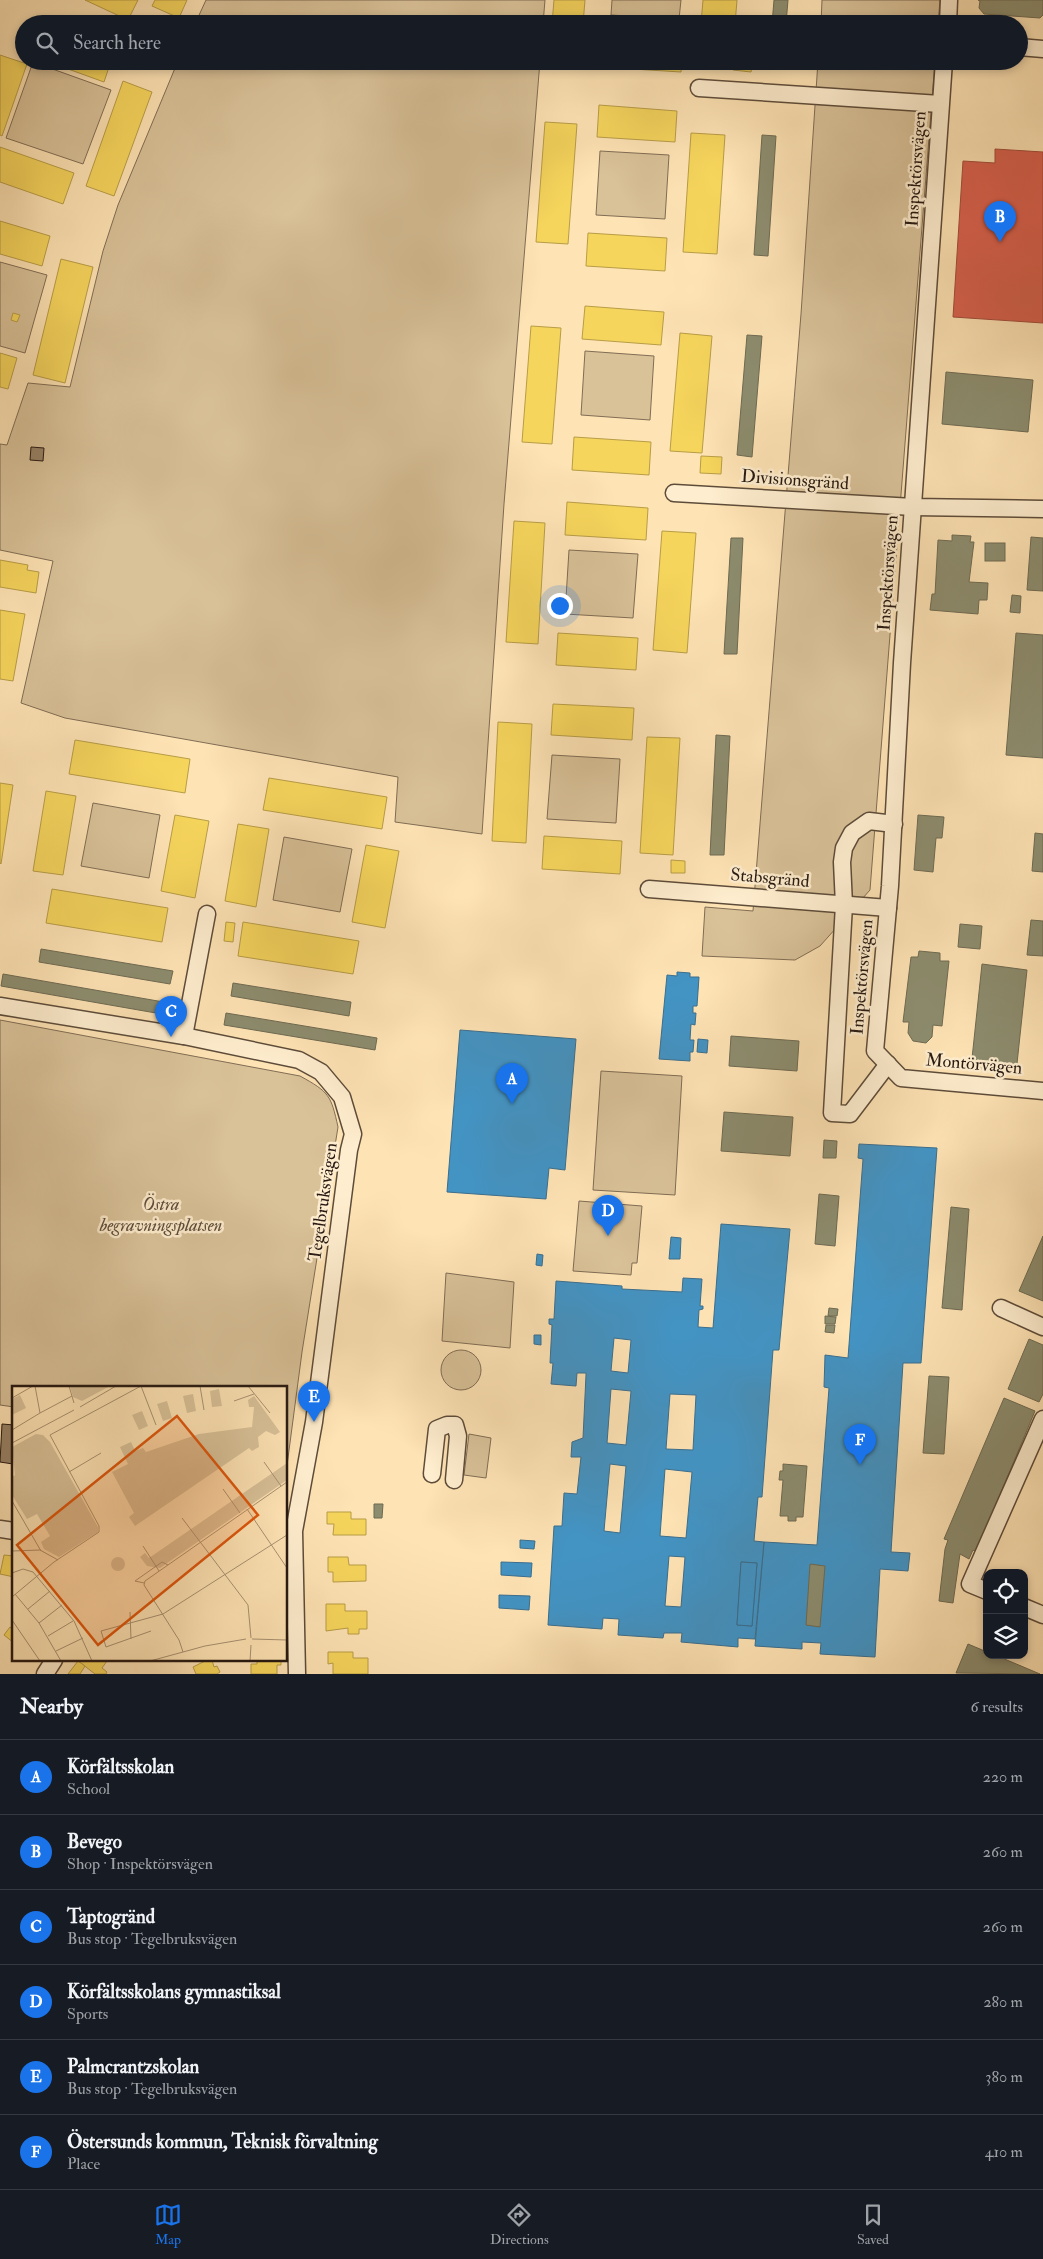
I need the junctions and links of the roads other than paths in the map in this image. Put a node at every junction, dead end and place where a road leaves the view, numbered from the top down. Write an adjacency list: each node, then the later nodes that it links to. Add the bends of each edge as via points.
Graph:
1 (950, 0): 2 (street)
2 (949, 15)
3 (1028, 48): 4 (street)
4 (1043, 49)
5 (943, 70): 7 (street, Inspektörsvägen)
6 (699, 88): 7 (street)
7 (940, 104): 9 (street, Inspektörsvägen)
8 (674, 493): 9 (street, Divisionsgränd)
9 (913, 508): 10 (street, Divisionsgränd); 11 (street, Inspektörsvägen)
10 (1043, 509)
11 (894, 824): 13 (street, via 869,821 852,833 844,848 842,862); 14 (street, Inspektörsvägen)
12 (649, 889): 13 (street, Stabsgränd)
13 (844, 904): 14 (street, Stabsgränd); 18 (street, via 832,1113 850,1114)
14 (888, 908): 18 (street, Inspektörsvägen, via 875,1051)
15 (207, 914): 17 (street)
16 (0, 1006): 17 (street, Tegelbruksvägen)
17 (184, 1036): 26 (street, Tegelbruksvägen, via 306,1063 322,1072 342,1096 353,1134 309,1459)
18 (888, 1064): 19 (street, Inspektörsvägen)
19 (901, 1078): 20 (street, Montörvägen)
20 (1043, 1091)
21 (1001, 1308): 22 (street)
22 (1043, 1327)
23 (1043, 1419): 28 (street, via 970,1584)
24 (432, 1474): 25 (street, via 438,1429 455,1425 458,1436)
25 (454, 1480)
26 (300, 1494): 27 (street); 33 (street, Tegelbruksvägen, via 294,1531)
27 (288, 1502)
28 (983, 1590)
29 (1028, 1610): 30 (street)
30 (1043, 1616)
31 (53, 1662): 32 (street)
32 (45, 1674)
33 (297, 1674)

